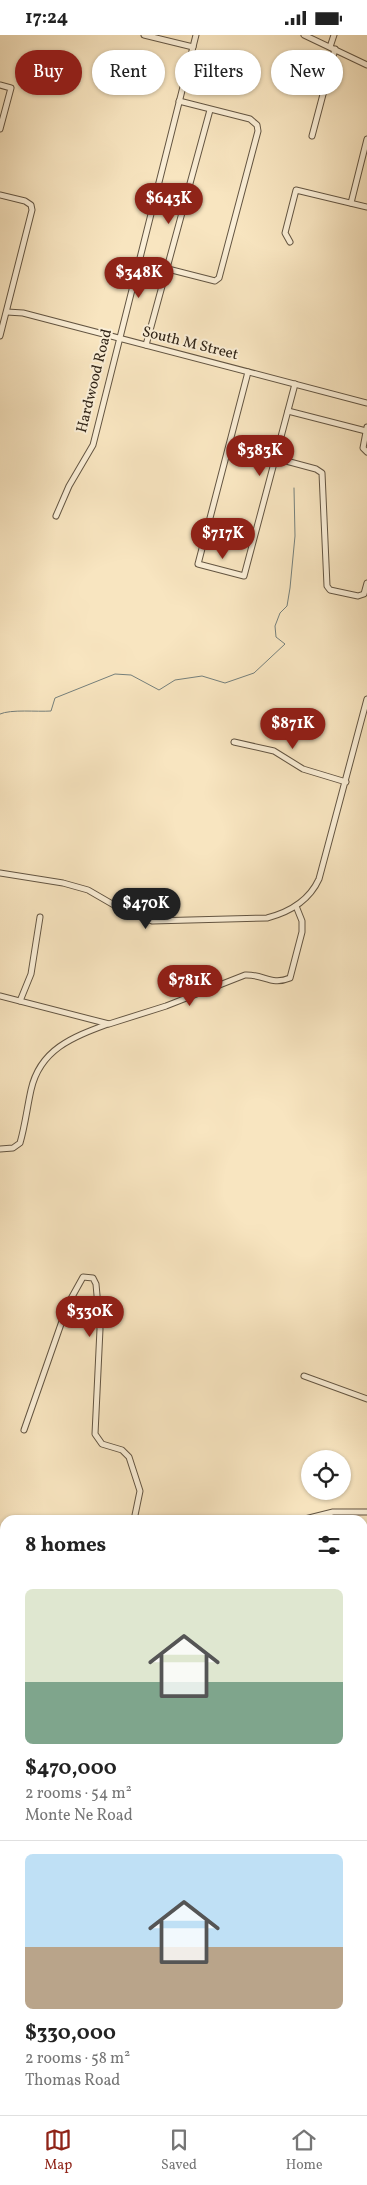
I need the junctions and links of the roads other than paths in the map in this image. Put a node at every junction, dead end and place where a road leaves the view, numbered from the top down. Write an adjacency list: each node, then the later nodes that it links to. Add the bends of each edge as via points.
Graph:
1 (144, 35): 5 (street)
2 (196, 35): 6 (street, Hardwood Road)
3 (304, 35): 7 (street)
4 (334, 35): 7 (street)
5 (156, 36): 6 (street)
6 (193, 47): 10 (street, Hardwood Road)
7 (333, 48): 8 (street); 13 (street)
8 (367, 65)
9 (0, 85): 12 (street, via 11,88)
10 (179, 101): 11 (street); 22 (street, Hardwood Road)
11 (210, 109): 19 (street); 19 (street, via 250,119 258,131 222,272 215,281)
12 (0, 129)
13 (312, 136)
14 (367, 139): 16 (street)
15 (0, 195): 20 (street, via 31,205)
16 (350, 203): 17 (street); 18 (street, via 296,190 286,233)
17 (367, 207)
18 (290, 242)
19 (168, 269): 23 (street)
20 (7, 312): 21 (street); 22 (street, South M Street)
21 (0, 335)
22 (118, 340): 23 (street, South M Street); 31 (street, Hardwood Road, via 93,445 65,494)
23 (146, 345): 24 (street, South M Street)
24 (248, 372): 25 (street, South M Street); 30 (street, via 198,564 244,576)
25 (295, 384): 26 (street, South M Street); 27 (street)
26 (367, 403)
27 (288, 411): 28 (street); 30 (street)
28 (366, 429): 29 (street)
29 (365, 450)
30 (275, 458): 32 (street, via 322,473 327,586 330,590 358,596 364,593)
31 (56, 517)
32 (367, 583)
33 (367, 699): 35 (street)
34 (234, 742): 35 (street, via 274,751 303,769)
35 (346, 782): 37 (street, via 319,879 309,896)
36 (0, 873): 37 (street, via 88,890 126,912 152,921 267,918)
37 (296, 907): 41 (street, via 302,921 302,932 290,978 280,983 245,975)
38 (40, 917): 40 (street, via 30,974)
39 (0, 996): 40 (street)
40 (20, 1001): 41 (street)
41 (109, 1024): 42 (street, via 78,1035 49,1055 31,1088 20,1143 13,1148)
42 (0, 1149)
43 (304, 1376): 44 (street)
44 (367, 1399)
45 (24, 1430): 47 (street, via 68,1304 83,1277 93,1278 100,1329 95,1434 102,1444 122,1449 129,1457 140,1496)
46 (367, 1512): 48 (street)
47 (135, 1515)
48 (321, 1515)

